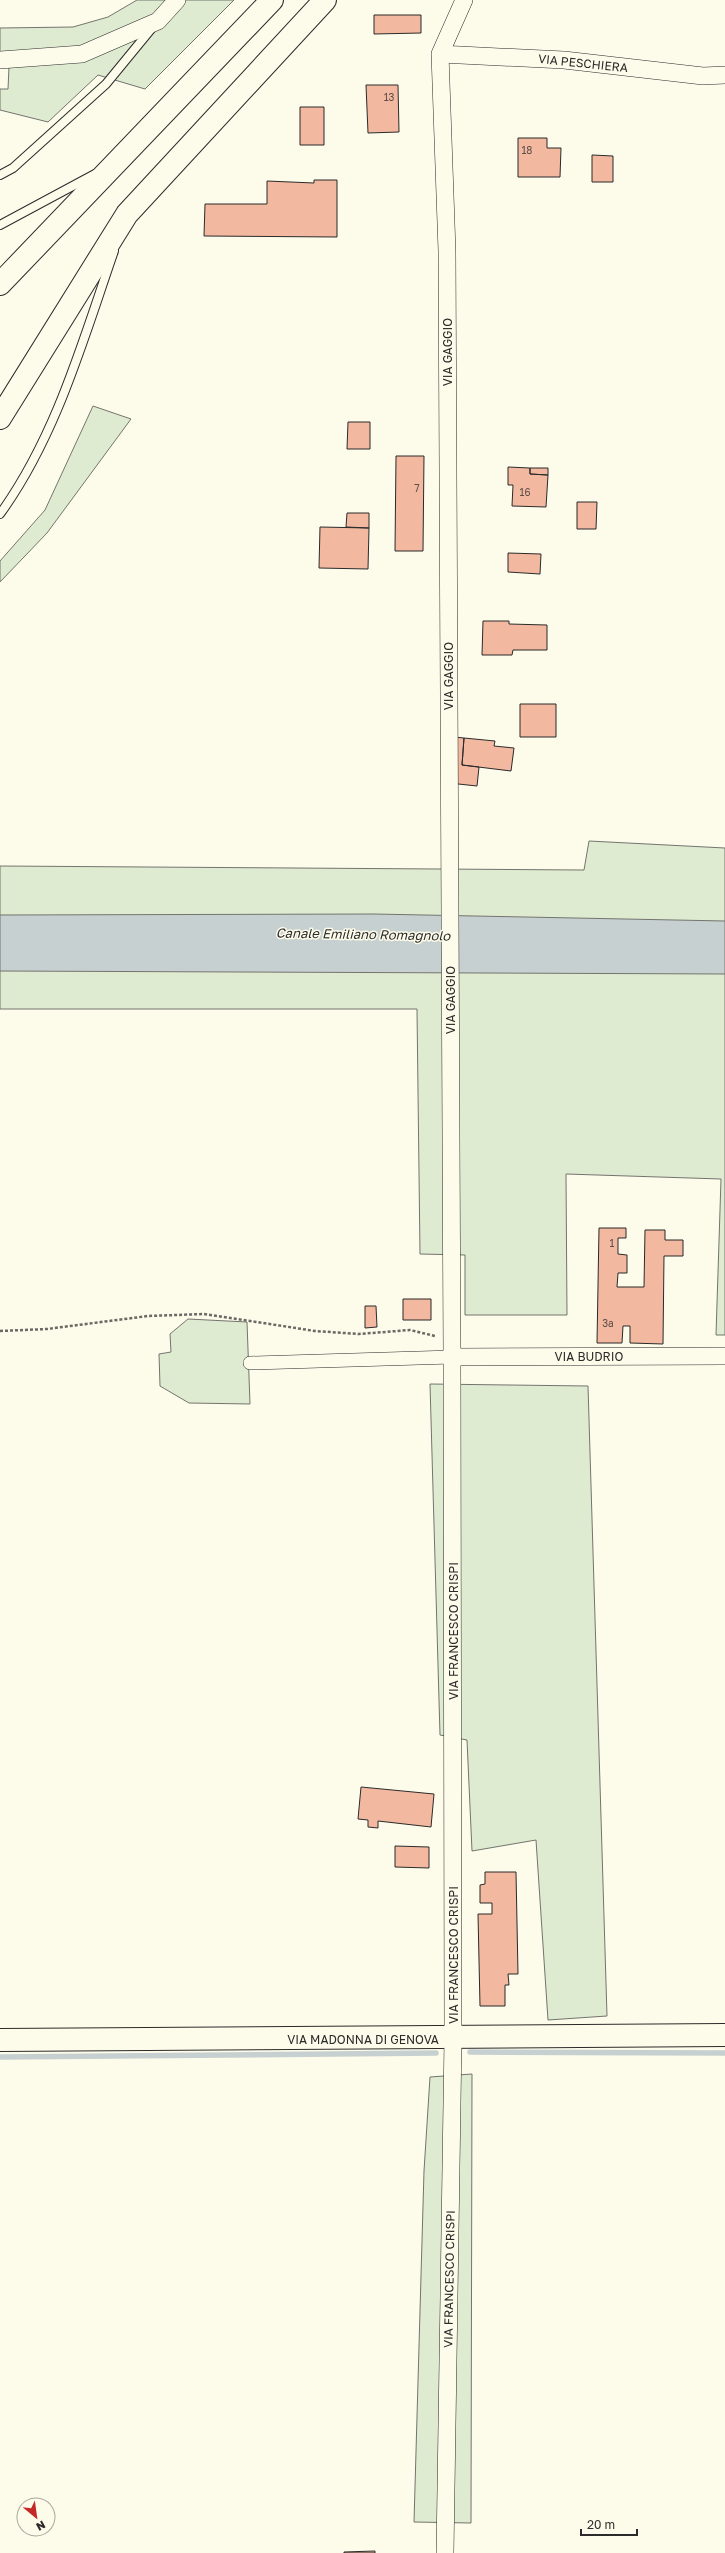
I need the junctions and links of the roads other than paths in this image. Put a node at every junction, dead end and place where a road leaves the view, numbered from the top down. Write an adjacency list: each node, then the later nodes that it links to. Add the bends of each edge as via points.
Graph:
1 (177, 0): 5 (street)
2 (272, 0): 9 (main road)
3 (325, 0): 11 (main road)
4 (464, 0): 6 (street, VIA GAGGIO)
5 (158, 21): 7 (street, via 82,54); 10 (lane, via 106,84 13,168)
6 (440, 54): 8 (street, VIA PESCHIERA, via 564,60 703,76); 16 (street, VIA GAGGIO, via 447,258)
7 (0, 60)
8 (725, 75)
9 (123, 158): 12 (lane); 13 (main road)
10 (0, 175)
11 (127, 214): 14 (main road); 15 (lane, via 69,380 21,484)
12 (0, 225)
13 (0, 284)
14 (0, 418)
15 (0, 514)
16 (452, 1352): 17 (street, VIA BUDRIO); 18 (street); 20 (street, VIA FRANCESCO CRISPI)
17 (725, 1356)
18 (250, 1362)
19 (725, 2036): 20 (main road, VIA MADONNA DI GENOVA)
20 (453, 2038): 21 (main road, VIA MADONNA DI GENOVA); 22 (street, VIA FRANCESCO CRISPI)
21 (0, 2040)
22 (445, 2553)

